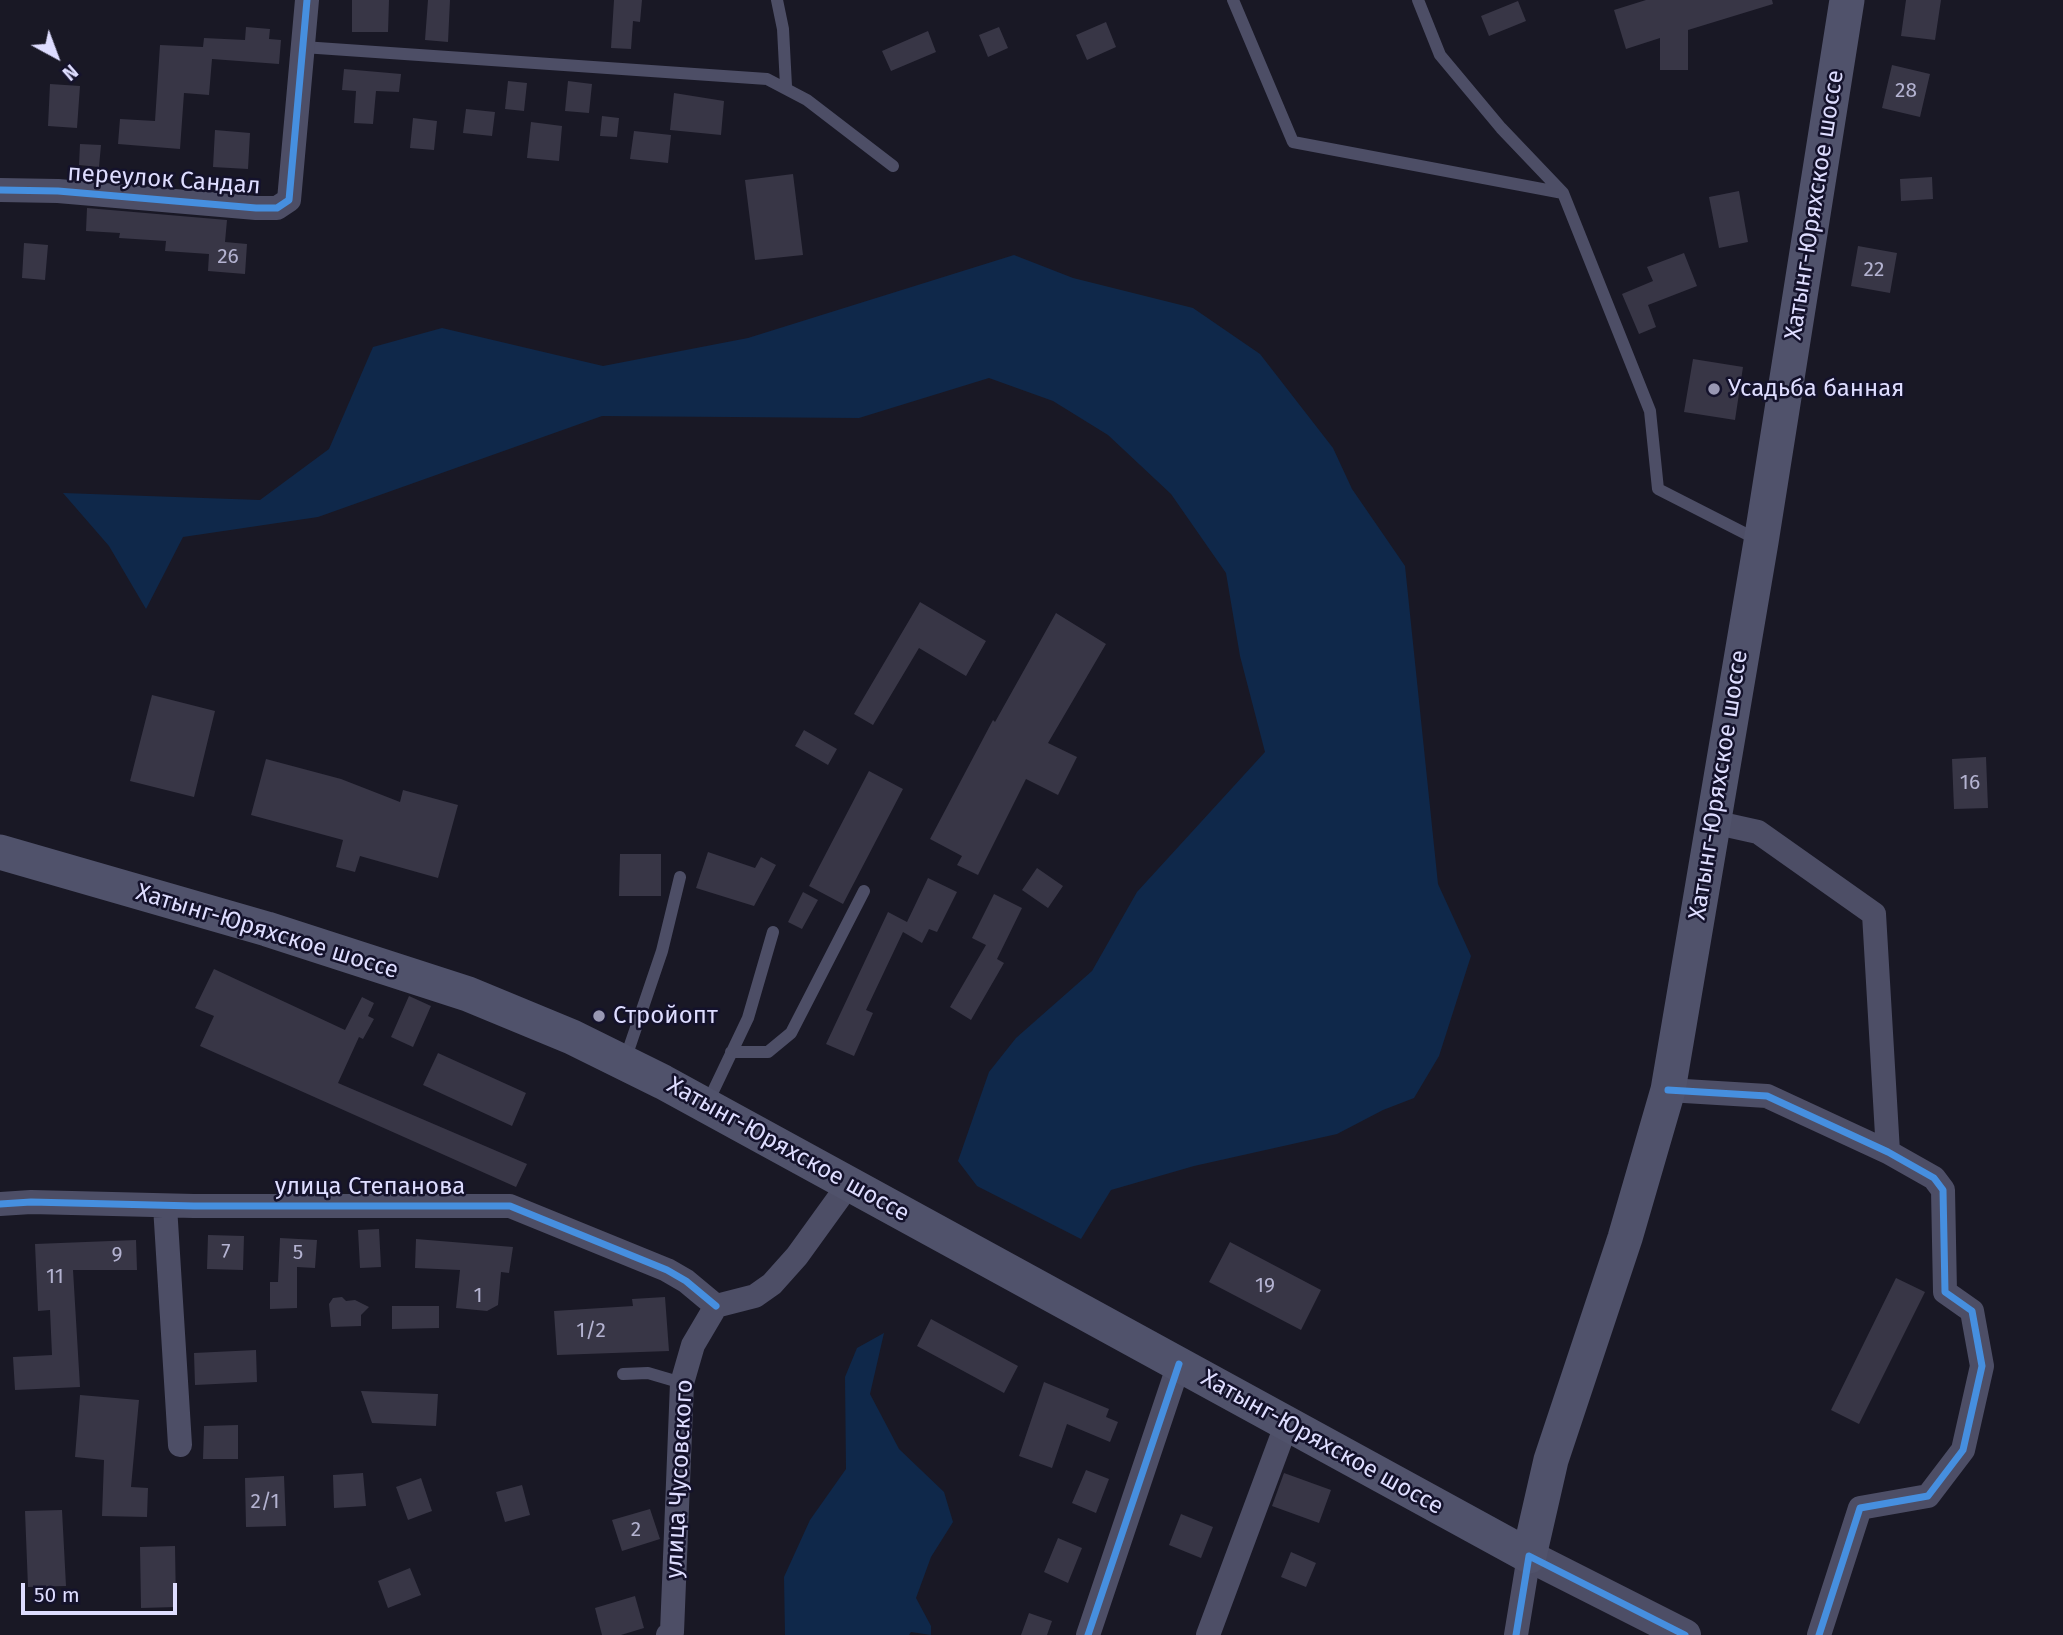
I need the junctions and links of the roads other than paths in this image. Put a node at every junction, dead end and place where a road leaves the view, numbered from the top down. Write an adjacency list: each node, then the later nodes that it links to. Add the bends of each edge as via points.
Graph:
1 (307, 0): 6 (street, переулок Сандал)
2 (777, 0): 7 (lane)
3 (1233, 0): 10 (lane, via 1293,142)
4 (1418, 0): 10 (lane, via 1440,55)
5 (1847, 0): 11 (main road, Хатынг-Юряхское шоссе)
6 (303, 47): 7 (lane, via 738,75); 9 (street, переулок Сандал, via 289,200 277,208)
7 (786, 86): 8 (lane)
8 (893, 166)
9 (0, 190)
10 (1563, 193): 11 (lane, via 1650,411 1658,489)
11 (1761, 542): 12 (main road, Хатынг-Юряхское шоссе)
12 (1713, 822): 19 (main road, Хатынг-Юряхское шоссе); 21 (street, via 1758,832 1874,914)
13 (3, 858): 18 (main road, Хатынг-Юряхское шоссе, via 267,929 468,994)
14 (680, 877): 18 (lane, via 662,951)
15 (864, 891): 17 (lane, via 791,1033 768,1052)
16 (773, 932): 17 (lane, via 748,1018)
17 (731, 1052): 20 (lane)
18 (624, 1063): 20 (main road, Хатынг-Юряхское шоссе)
19 (1668, 1090): 21 (street, via 1767,1096); 31 (main road, Хатынг-Юряхское шоссе, via 1625,1238 1551,1460)
20 (706, 1106): 22 (main road, Хатынг-Юряхское шоссе)
21 (1888, 1152): 37 (street, via 1934,1178 1943,1190 1945,1292 1972,1311 1982,1366 1963,1450 1927,1496 1860,1508)
22 (849, 1184): 25 (street, via 772,1284 755,1296); 26 (main road, Хатынг-Юряхское шоссе)
23 (0, 1204): 24 (street, улица Степанова)
24 (165, 1206): 25 (street, улица Степанова, via 510,1206 667,1270); 30 (street)
25 (716, 1306): 28 (street, улица Чусовского, via 693,1345)
26 (1179, 1364): 29 (main road, Хатынг-Юряхское шоссе); 33 (street)
27 (623, 1374): 28 (lane, via 648,1373)
28 (682, 1383): 32 (street, улица Чусовского)
29 (1287, 1423): 31 (main road, Хатынг-Юряхское шоссе); 34 (street)
30 (180, 1445)
31 (1529, 1556): 35 (street); 36 (street, Хатынг-Юряхское шоссе)
32 (668, 1635)
33 (1088, 1635)
34 (1208, 1635)
35 (1516, 1635)
36 (1685, 1635)
37 (1819, 1635)

